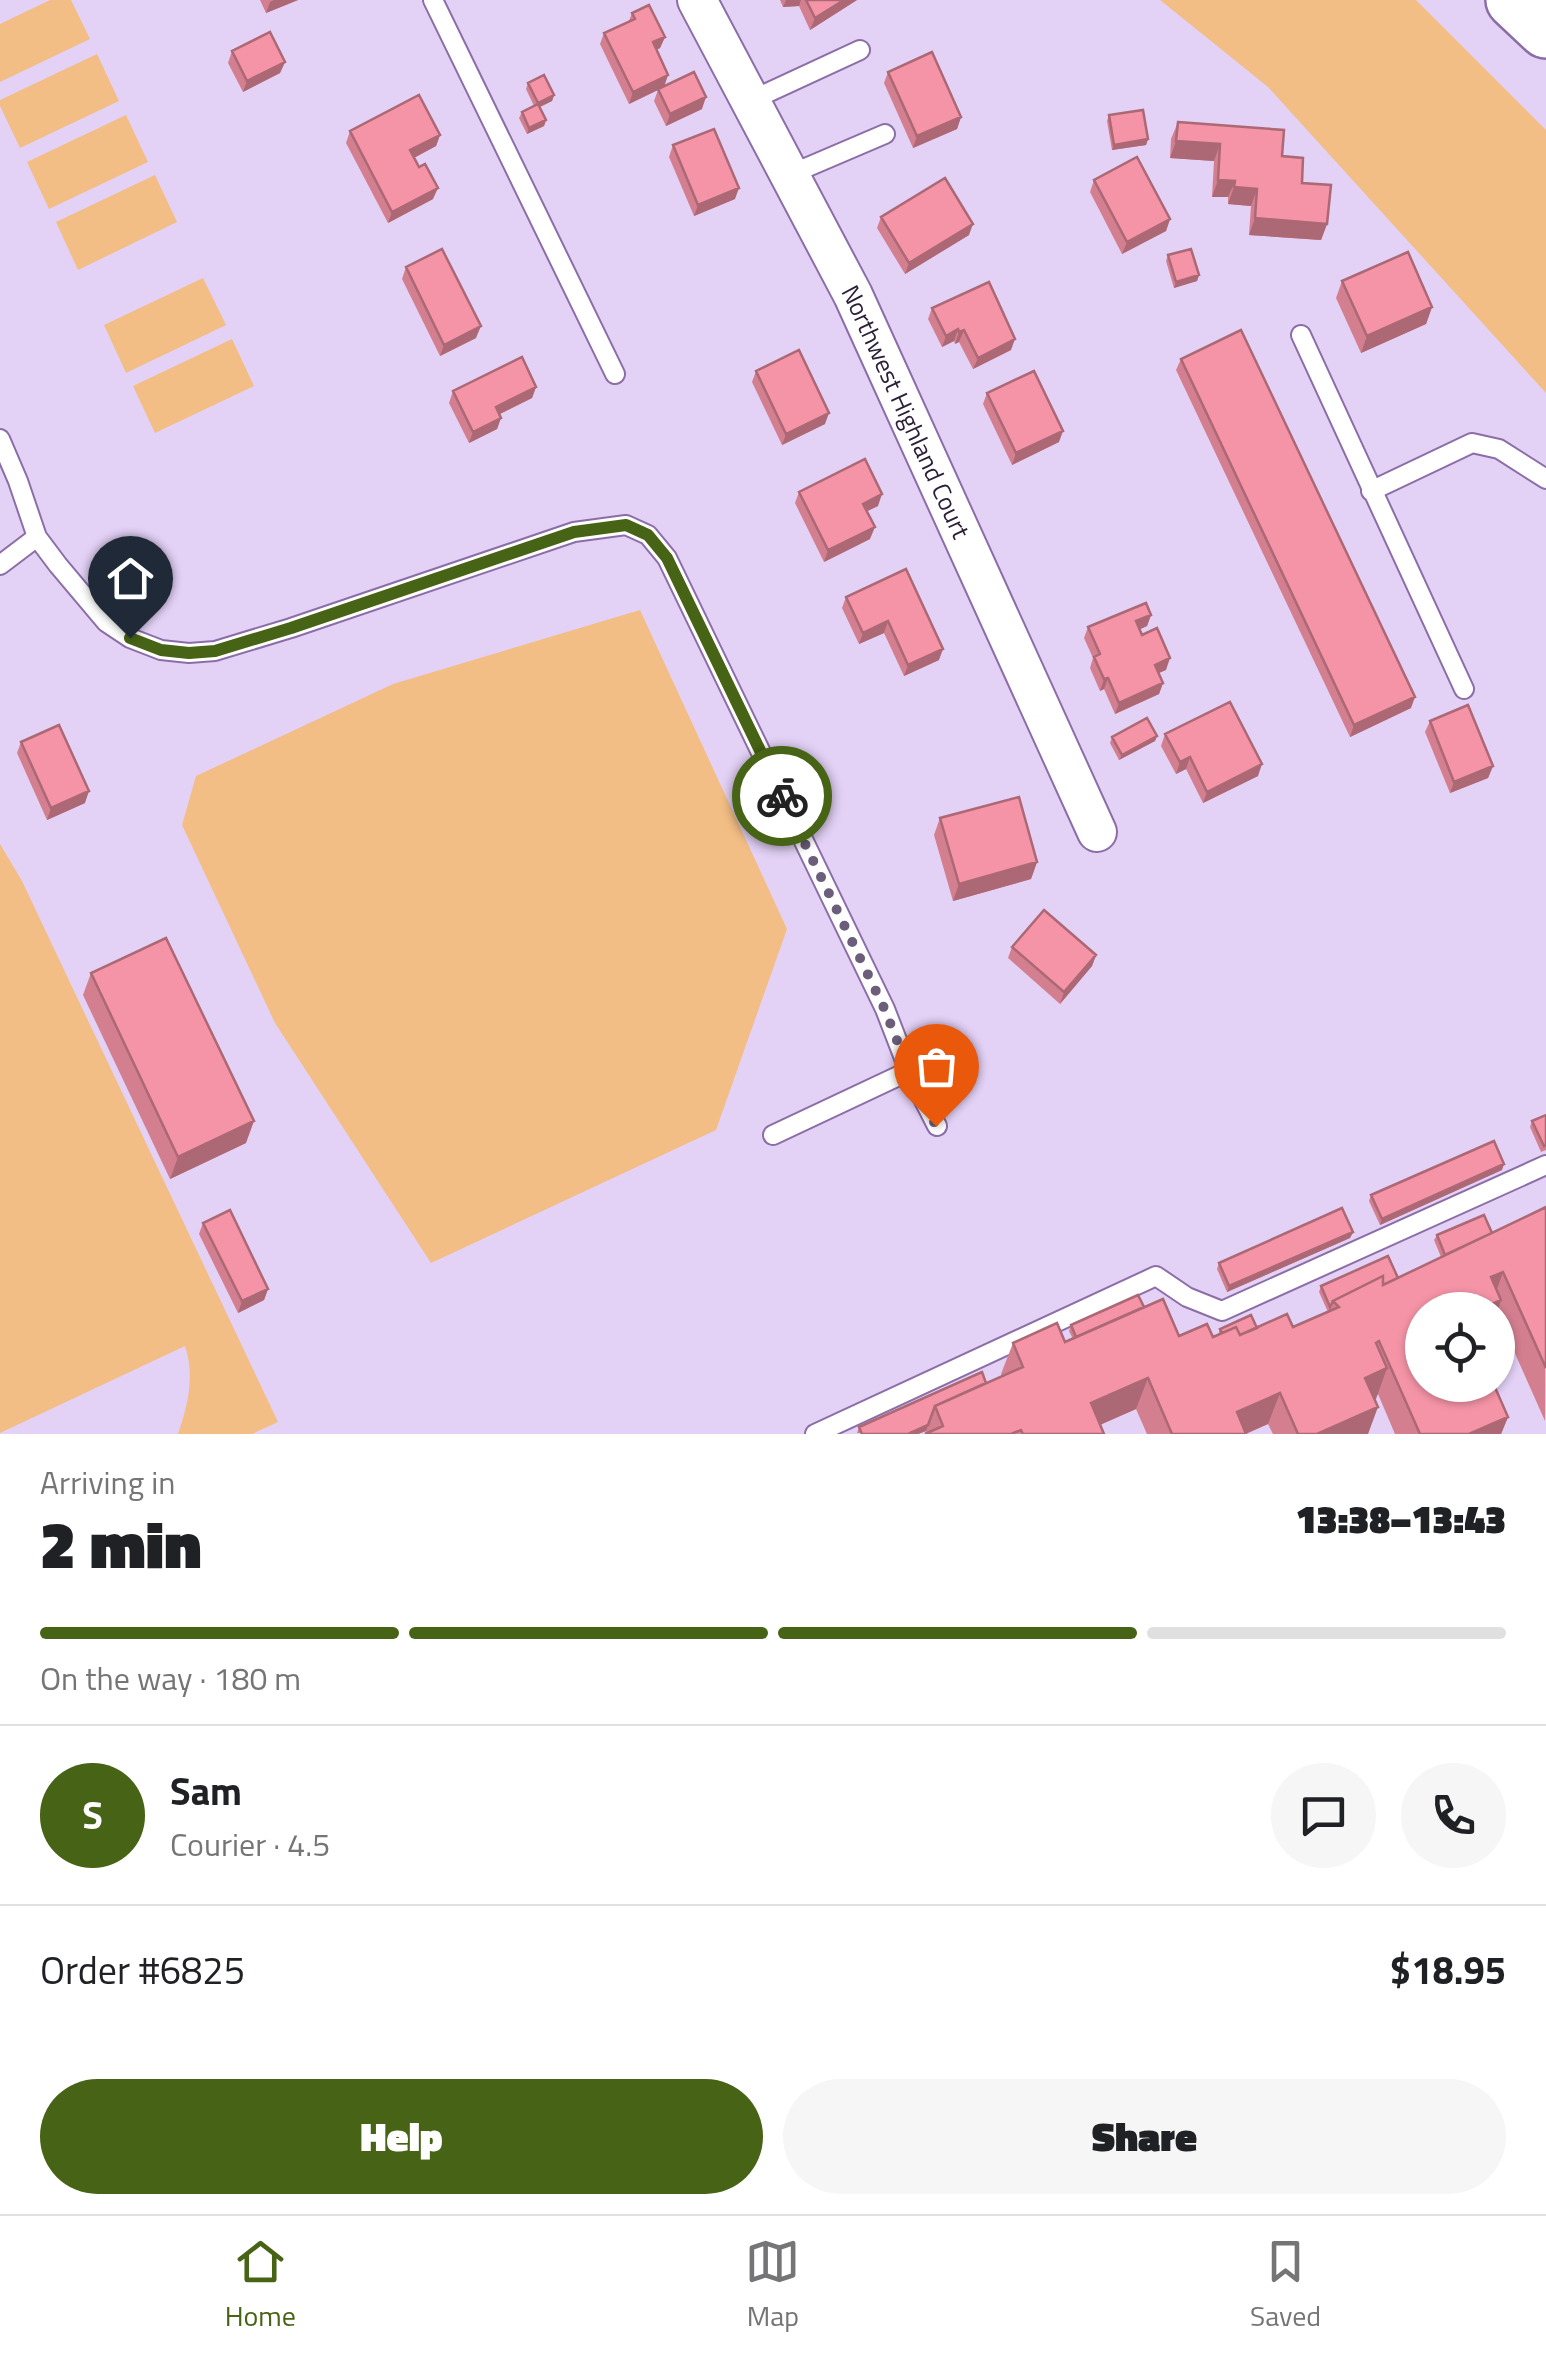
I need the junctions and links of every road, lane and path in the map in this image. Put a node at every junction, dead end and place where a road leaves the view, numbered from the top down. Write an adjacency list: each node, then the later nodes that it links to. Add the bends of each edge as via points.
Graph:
1 (433, 0): 10 (lane)
2 (697, 0): 6 (street, Northwest Highland Court)
3 (1514, 0): 4 (highway)
4 (1546, 30)
5 (860, 50): 6 (lane)
6 (750, 101): 8 (street, Northwest Highland Court)
7 (885, 134): 8 (lane)
8 (789, 174): 19 (street, Northwest Highland Court, via 853,295)
9 (1301, 336): 15 (lane)
10 (615, 374)
11 (0, 439): 13 (lane)
12 (1546, 478): 15 (lane, via 1499,449 1472,443)
13 (18, 481): 14 (lane); 16 (lane)
14 (0, 489)
15 (1371, 491): 18 (lane)
16 (37, 536): 17 (lane); 20 (lane, via 106,622 161,650 189,653 291,628 574,532 626,525 648,535 667,558)
17 (0, 565)
18 (1464, 689)
19 (1097, 832)
20 (909, 1071): 21 (lane); 22 (lane)
21 (936, 1126)
22 (773, 1134)
23 (1546, 1165): 24 (lane, via 1222,1311 1156,1276)
24 (815, 1434)

